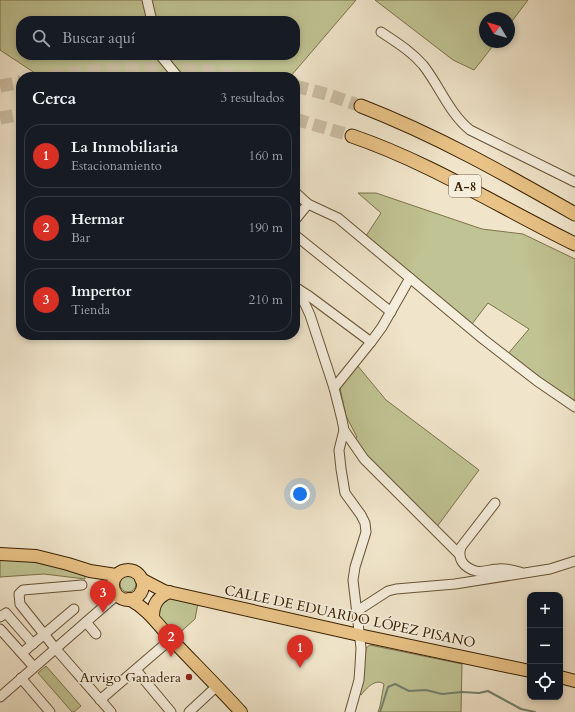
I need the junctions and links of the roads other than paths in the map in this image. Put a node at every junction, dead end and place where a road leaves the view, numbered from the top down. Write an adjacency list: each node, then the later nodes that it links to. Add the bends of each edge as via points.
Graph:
1 (147, 0): 2 (street)
2 (151, 16)
3 (381, 32): 8 (street, via 419,61 460,120 470,130)
4 (164, 60): 5 (street)
5 (174, 72)
6 (361, 106): 11 (highway, A-8, via 455,148)
7 (352, 136): 14 (highway, A-8, via 402,155)
8 (575, 182)
9 (300, 197): 10 (street)
10 (308, 204): 12 (street); 15 (street, via 338,218)
11 (573, 212)
12 (300, 214)
13 (300, 239): 18 (street)
14 (575, 244)
15 (410, 278): 18 (street); 21 (street, via 483,339)
16 (300, 290): 19 (street)
17 (300, 295): 20 (street, via 306,305)
18 (391, 312): 19 (street)
19 (371, 342): 20 (street)
20 (334, 388): 22 (street)
21 (575, 407)
22 (344, 430): 25 (street, via 364,459); 37 (street, via 339,450 345,493 361,515 366,532 353,580)
23 (495, 503): 25 (street, via 461,547)
24 (0, 554): 27 (main road, via 36,556)
25 (459, 554): 28 (street, via 465,564 475,571 500,568)
26 (575, 561): 28 (street)
27 (90, 571): 29 (main road); 33 (main road)
28 (525, 573): 37 (street, via 455,584 396,589 388,591)
29 (116, 575): 30 (main road, via 130,570); 33 (main road, via 113,584)
30 (141, 579): 32 (main road, CALLE DE EDUARDO LÓPEZ PISANO); 34 (main road)
31 (82, 585): 43 (street, via 22,590 19,594 20,604)
32 (166, 591): 34 (main road, CALLE DE EDUARDO LÓPEZ PISANO); 39 (main road, via 153,608); 44 (main road, CALLE DE EDUARDO LÓPEZ PISANO)
33 (115, 592): 35 (main road, via 121,598); 40 (street)
34 (140, 592): 35 (main road); 39 (main road)
35 (129, 599): 39 (main road)
36 (74, 609): 43 (street)
37 (357, 611): 44 (street)
38 (0, 617): 46 (street, via 6,613)
39 (153, 617): 45 (main road)
40 (86, 622): 42 (street); 47 (street)
41 (0, 629): 48 (street)
42 (96, 634)
43 (45, 635): 46 (street); 47 (street)
44 (359, 635): 50 (main road, CALLE DE EDUARDO LÓPEZ PISANO); 63 (street, via 359,680)
45 (171, 639): 51 (street); 55 (main road)
46 (33, 644): 48 (street)
47 (55, 648): 49 (street); 57 (street)
48 (22, 654): 49 (street)
49 (34, 667): 52 (street)
50 (527, 669)
51 (136, 670): 57 (street); 60 (street)
52 (21, 678): 56 (street); 58 (street)
53 (563, 678): 54 (main road)
54 (575, 681)
55 (217, 686): 61 (street); 62 (main road)
56 (0, 697)
57 (100, 700): 59 (street)
58 (50, 712)
59 (111, 712)
60 (171, 712)
61 (188, 712)
62 (241, 712)
63 (350, 712)

